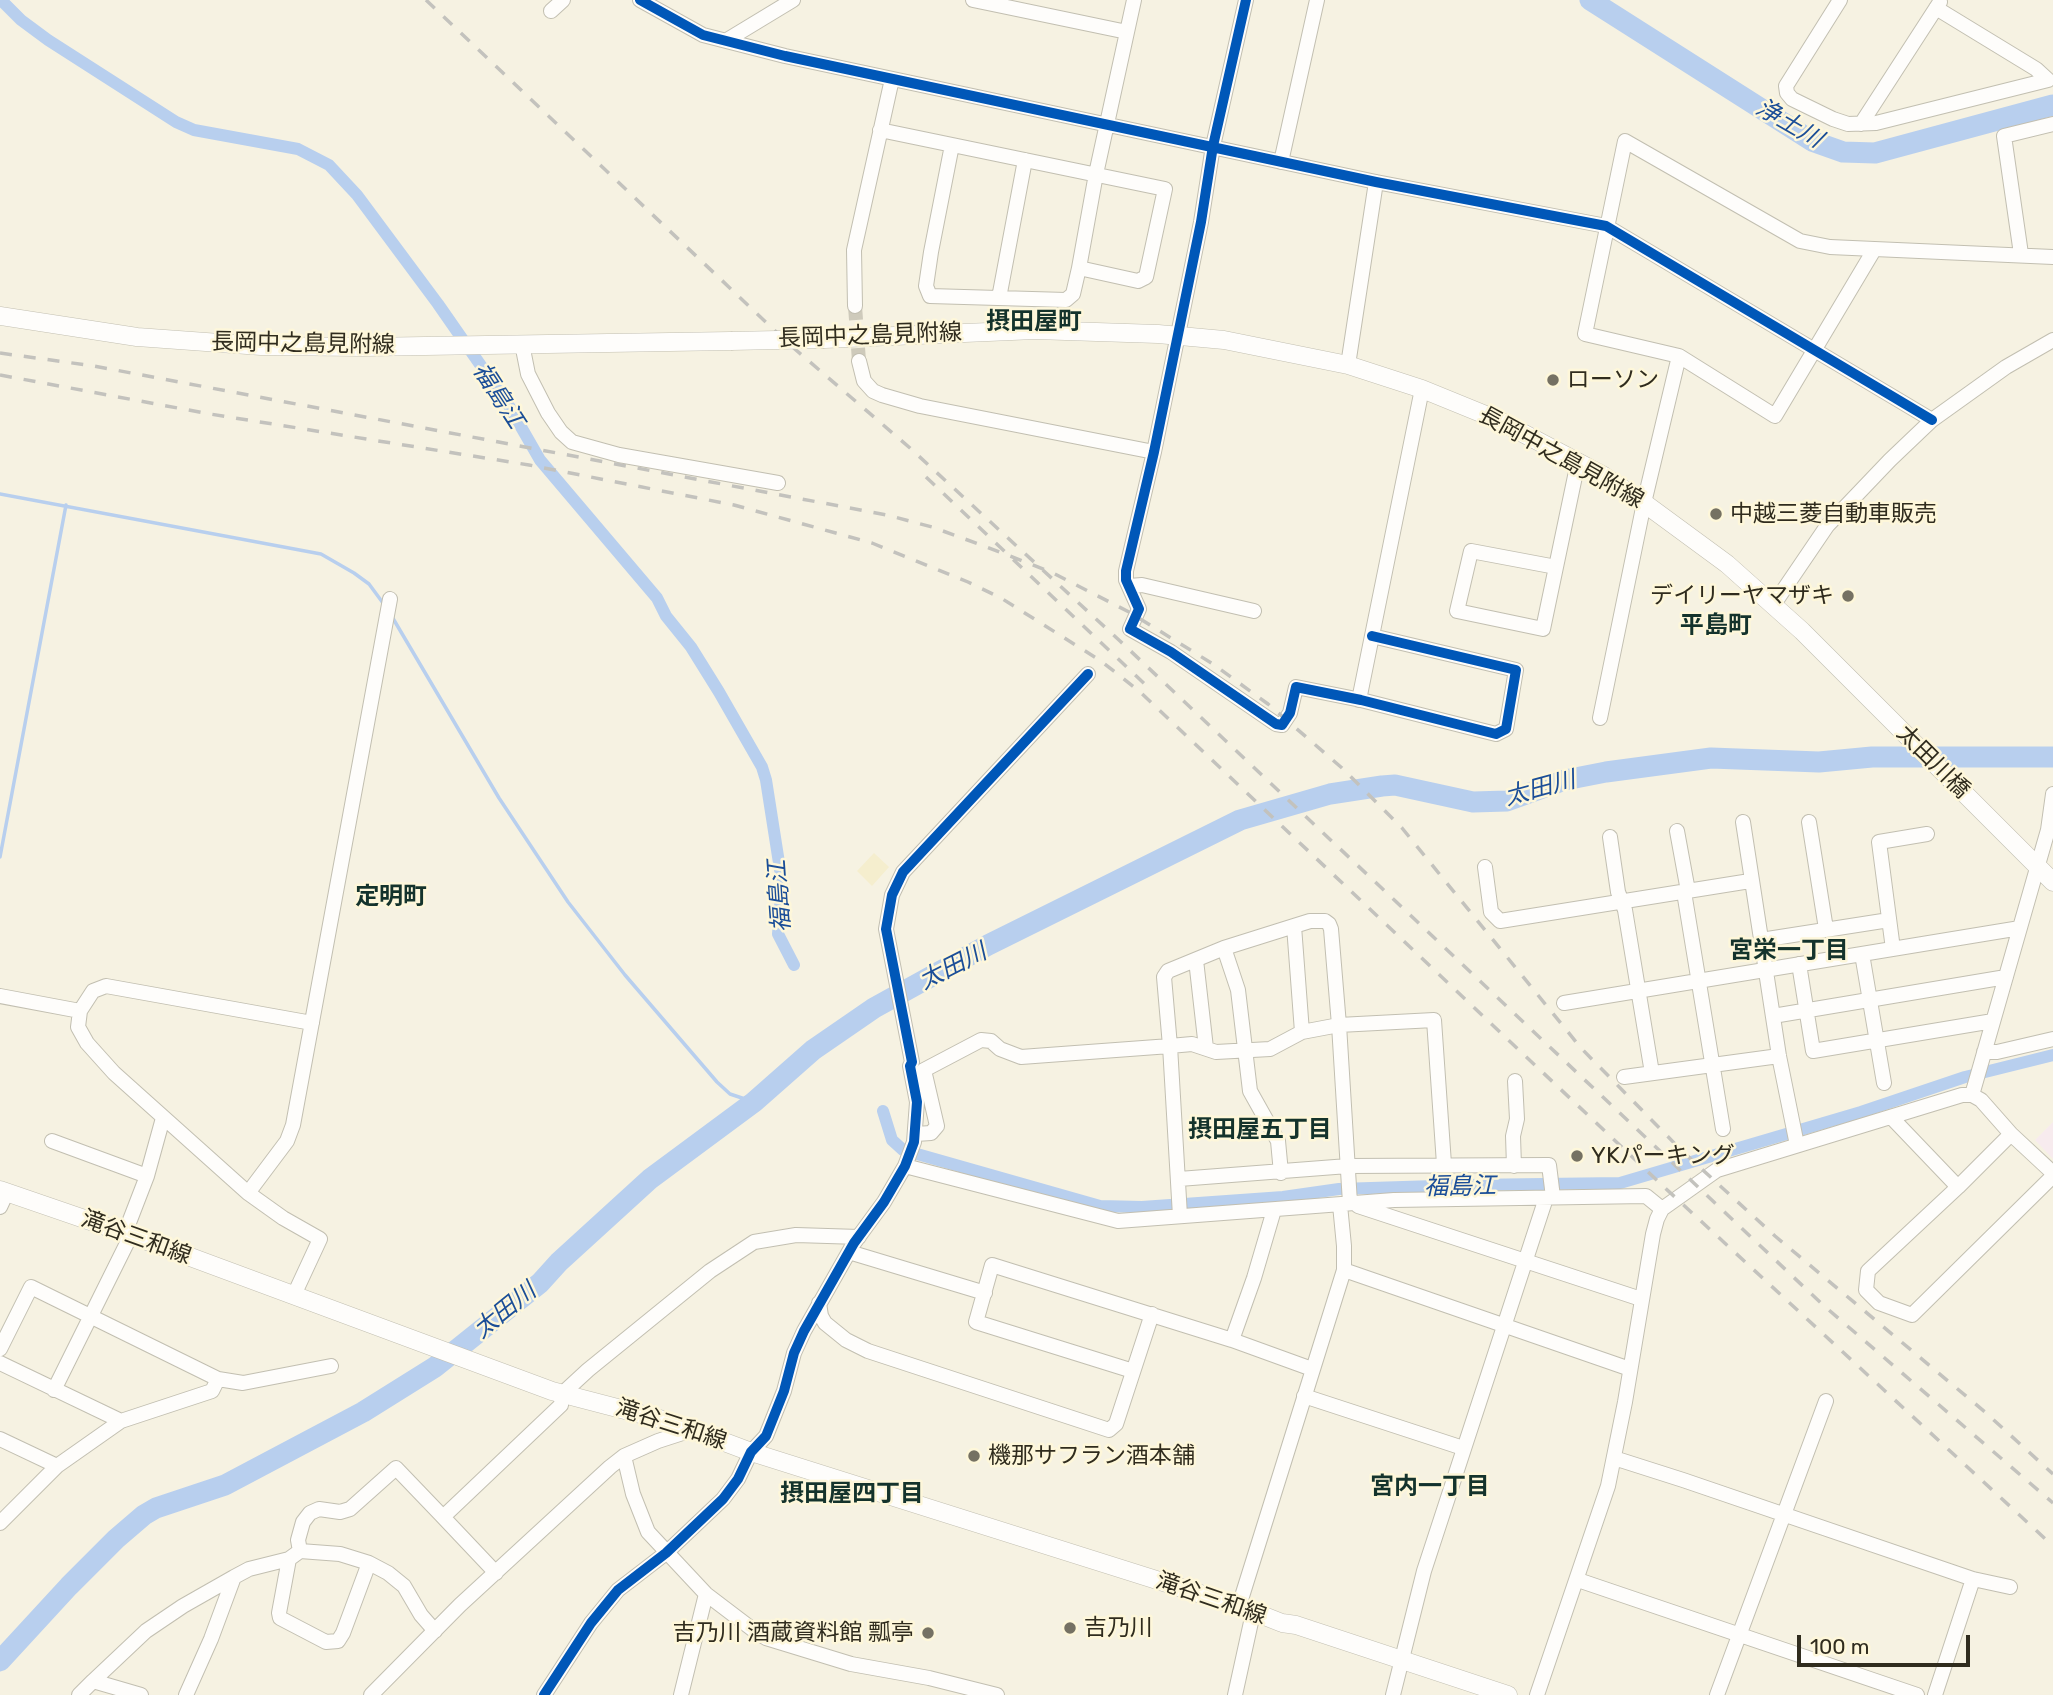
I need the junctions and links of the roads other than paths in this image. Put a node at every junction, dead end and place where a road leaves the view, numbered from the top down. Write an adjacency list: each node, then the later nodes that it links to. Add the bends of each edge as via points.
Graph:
1 (563, 0): 10 (street)
2 (640, 0): 12 (street, via 703,35)
3 (793, 0): 12 (street)
4 (973, 0): 11 (street)
5 (1134, 0): 11 (street)
6 (1246, 0): 19 (street)
7 (1317, 0): 21 (street)
8 (1840, 0): 15 (street, via 1786,86 1787,93 1833,119)
9 (1939, 4): 15 (street); 15 (street, via 2048,80)
10 (551, 11)
11 (1127, 32): 14 (street)
12 (727, 40): 13 (street)
13 (892, 79): 14 (street); 17 (street)
14 (1108, 124): 19 (street); 22 (street)
15 (1861, 124)
16 (2053, 124): 26 (street, via 2004,136)
17 (880, 130): 18 (street); 30 (street, via 854,250)
18 (952, 145): 20 (street); 29 (street, via 926,286 930,296)
19 (1213, 146): 21 (street); 32 (street)
20 (1025, 160): 22 (street); 29 (street)
21 (1281, 162): 23 (street)
22 (1096, 174): 28 (street); 28 (street, via 1165,189 1146,277 1138,281)
23 (1376, 182): 24 (street); 38 (street)
24 (1606, 226): 25 (street, via 1625,141 1800,241); 35 (street); 36 (street, via 1585,334)
25 (1874, 250): 26 (street); 35 (street)
26 (2021, 254): 27 (street)
27 (2053, 257)
28 (1079, 268): 29 (street, via 1073,294 1066,300)
29 (999, 298)
30 (855, 306)
31 (0, 316): 34 (main road, 長岡中之島見附線, via 175,341 310,347)
32 (1178, 335): 34 (main road, 長岡中之島見附線, bridge, via 1035,330); 38 (main road, 長岡中之島見附線, via 1272,348); 41 (street)
33 (2053, 340): 40 (street)
34 (513, 344): 43 (street, via 548,413 572,442)
35 (1815, 351): 36 (street, via 1775,416); 40 (street)
36 (1679, 356): 44 (street)
37 (859, 360): 41 (street, via 864,381 882,395)
38 (1348, 365): 39 (main road, 長岡中之島見附線)
39 (1422, 389): 42 (main road, 長岡中之島見附線, via 1498,420); 50 (street)
40 (1932, 420): 48 (street, via 1827,526)
41 (1154, 452): 46 (street, via 1126,571)
42 (1578, 462): 44 (main road, 長岡中之島見附線); 45 (street)
43 (778, 483)
44 (1644, 503): 48 (main road, 長岡中之島見附線); 54 (street)
45 (1556, 568): 45 (street, via 1543,629 1457,611 1471,551)
46 (1129, 586): 49 (street, via 1142,585); 52 (street, via 1139,609 1130,629 1276,724 1282,725 1290,713 1296,687)
47 (390, 598): 88 (street)
48 (1773, 604): 53 (main road, 長岡中之島見附線)
49 (1254, 611)
50 (1372, 636): 52 (street); 52 (street, via 1516,670 1506,729 1496,734)
51 (1088, 674): 108 (street, via 903,873 889,904 887,937 917,1102)
52 (1359, 700)
53 (1881, 709): 62 (main road, 太田川橋)
54 (1600, 718)
55 (2053, 796): 62 (street)
56 (1742, 822): 63 (street)
57 (1809, 822): 70 (street)
58 (1677, 831): 65 (street)
59 (1927, 834): 67 (street, via 1878,842)
60 (1610, 837): 66 (street)
61 (1485, 867): 66 (street, via 1491,912 1500,921)
62 (2038, 867): 64 (main road); 69 (street)
63 (1750, 881): 65 (street); 71 (street)
64 (2053, 882)
65 (1686, 892): 66 (street); 79 (street)
66 (1622, 902): 80 (street)
67 (1889, 920): 70 (street); 73 (street)
68 (1294, 926): 72 (street); 89 (street, via 1325,921 1331,929); 90 (street)
69 (2020, 928): 73 (street); 78 (street)
70 (1826, 929): 71 (street)
71 (1761, 940): 77 (street)
72 (1224, 948): 75 (street); 95 (street, via 1238,990)
73 (1894, 948): 74 (street)
74 (1862, 954): 76 (street); 82 (street)
75 (1196, 960): 93 (street, via 1176,965 1164,977); 94 (street)
76 (1799, 964): 77 (street); 85 (street)
77 (1766, 970): 79 (street); 86 (street)
78 (2006, 977): 82 (street); 87 (street)
79 (1699, 981): 80 (street); 98 (street)
80 (1639, 990): 83 (street); 99 (street)
81 (0, 996): 84 (street)
82 (1869, 999): 85 (street); 92 (street)
83 (1564, 1003)
84 (80, 1011): 88 (street, via 93,991 106,986); 105 (street, via 78,1027 87,1043)
85 (1806, 1011): 86 (street); 92 (street, via 1813,1051)
86 (1773, 1016): 96 (street)
87 (1993, 1021): 92 (street); 97 (street)
88 (312, 1023): 120 (street, via 287,1141)
89 (1339, 1025): 90 (street); 112 (street, via 1434,1020); 114 (street)
90 (1302, 1032): 95 (street, via 1270,1049)
91 (2053, 1039): 97 (street)
92 (1875, 1040): 102 (street)
93 (1170, 1046): 94 (street); 108 (street, via 1021,1057 981,1040 924,1070 937,1126); 118 (street)
94 (1206, 1048): 95 (street)
95 (1244, 1050): 115 (street, via 1250,1091 1279,1141)
96 (1779, 1056): 98 (street); 110 (street)
97 (1983, 1057): 103 (street)
98 (1712, 1065): 99 (street); 106 (street)
99 (1652, 1073): 100 (street)
100 (1624, 1077)
101 (1515, 1081): 113 (street)
102 (1884, 1083)
103 (1974, 1089): 104 (street); 107 (street)
104 (1891, 1117): 110 (street); 119 (street)
105 (163, 1118): 117 (street); 120 (street)
106 (1723, 1129)
107 (2011, 1134): 116 (street); 119 (street)
108 (915, 1138): 111 (street)
109 (52, 1141): 117 (street)
110 (1796, 1143): 124 (street, via 1717,1170)
111 (906, 1163): 126 (street, via 1106,1219); 128 (street)
112 (1444, 1164): 113 (street); 114 (street)
113 (1514, 1166): 122 (street, via 1549,1165)
114 (1348, 1169): 115 (street); 123 (street)
115 (1281, 1173): 118 (street)
116 (2053, 1174): 119 (street, via 1912,1315 1879,1303 1866,1290 1868,1271)
117 (146, 1176): 127 (street)
118 (1179, 1186): 126 (street)
119 (1958, 1187)
120 (248, 1193): 133 (street, via 320,1239)
121 (2, 1196): 127 (main road, 滝谷三和線)
122 (1550, 1196): 123 (street); 124 (street, via 1646,1196); 130 (street)
123 (1347, 1202): 125 (street); 130 (street); 131 (street)
124 (1662, 1209): 134 (street, via 1654,1227)
125 (1274, 1210): 126 (street); 139 (street)
126 (1180, 1213)
127 (128, 1234): 133 (main road, 滝谷三和線); 137 (street)
128 (859, 1237): 129 (street); 148 (street, via 780,1236 742,1248 660,1310)
129 (849, 1252): 132 (street); 135 (street)
130 (1524, 1260): 134 (street); 138 (street)
131 (1344, 1270): 138 (street); 143 (street)
132 (985, 1293): 136 (street, via 992,1265); 145 (street, via 976,1322)
133 (294, 1295): 148 (main road, 滝谷三和線)
134 (1641, 1300): 144 (street)
135 (819, 1303): 145 (street, via 831,1328 868,1351 1104,1429 1116,1424); 155 (street, via 794,1353 766,1436)
136 (1152, 1314): 139 (street); 145 (street)
137 (90, 1315): 140 (street, via 31,1287); 146 (street); 147 (street)
138 (1504, 1324): 144 (street); 154 (street)
139 (1232, 1340): 143 (street)
140 (0, 1349)
141 (0, 1363): 147 (street)
142 (331, 1366): 146 (street, via 243,1383)
143 (1312, 1369): 149 (street)
144 (1630, 1369): 157 (street)
145 (1133, 1371)
146 (218, 1380): 151 (street, via 212,1391)
147 (54, 1390): 151 (street)
148 (562, 1394): 152 (main road, 滝谷三和線); 160 (street, via 561,1405)
149 (1304, 1396): 154 (street); 171 (street)
150 (1826, 1401): 159 (street)
151 (121, 1421): 158 (street)
152 (695, 1429): 155 (main road, 滝谷三和線); 156 (street)
153 (0, 1439): 158 (street)
154 (1463, 1448): 174 (street, via 1423,1571)
155 (751, 1452): 162 (street, via 723,1499); 171 (main road, 滝谷三和線)
156 (624, 1456): 162 (street, via 641,1517); 165 (street)
157 (1614, 1458): 159 (street); 168 (street)
158 (57, 1466): 161 (street)
159 (1783, 1514): 167 (street); 173 (street)
160 (443, 1517): 163 (street, via 396,1468 350,1509 310,1513); 165 (street)
161 (1, 1520)
162 (666, 1553): 170 (street); 180 (street, via 618,1590)
163 (294, 1555): 164 (street, via 340,1554); 164 (street, via 280,1618 326,1642 338,1641 343,1633); 166 (street)
164 (369, 1563): 172 (street, via 404,1586)
165 (496, 1573): 172 (street)
166 (234, 1577): 175 (street, via 146,1631); 178 (street)
167 (1973, 1579): 169 (street); 189 (street)
168 (1578, 1580): 173 (street); 186 (street)
169 (2010, 1587)
170 (706, 1594): 181 (street); 182 (street, via 766,1638 851,1664)
171 (1246, 1609): 174 (main road, 滝谷三和線); 183 (street)
172 (435, 1632): 179 (street)
173 (1740, 1634): 187 (street); 188 (street)
174 (1401, 1660): 184 (street); 185 (main road, 滝谷三和線)
175 (93, 1681): 176 (street); 177 (street)
176 (79, 1695)
177 (141, 1695)
178 (186, 1695)
179 (371, 1695)
180 (544, 1695)
181 (681, 1695)
182 (997, 1695)
183 (1235, 1695)
184 (1392, 1695)
185 (1508, 1695)
186 (1537, 1695)
187 (1717, 1695)
188 (1917, 1695)
189 (1934, 1695)

